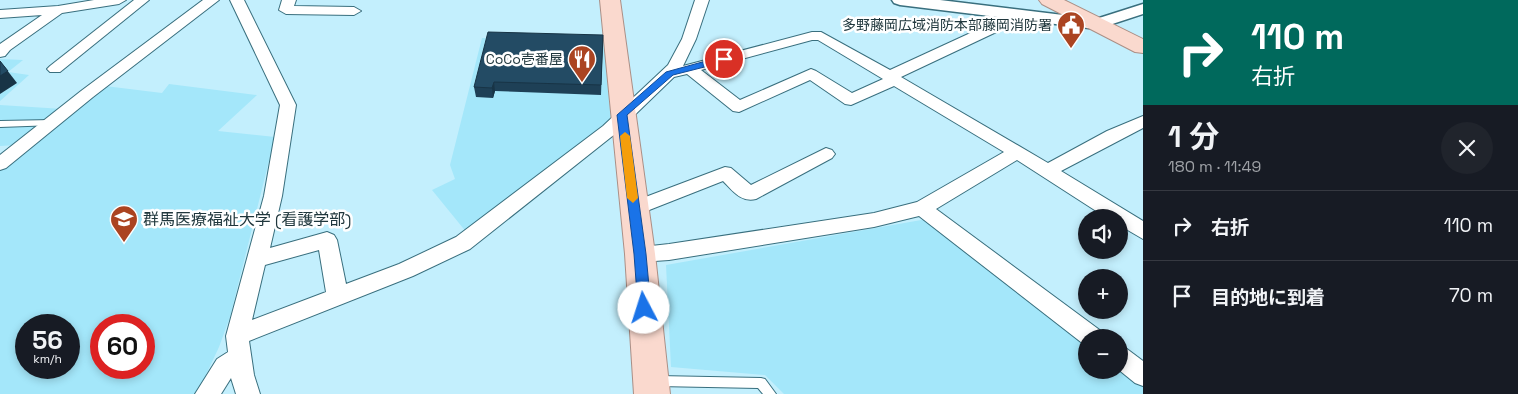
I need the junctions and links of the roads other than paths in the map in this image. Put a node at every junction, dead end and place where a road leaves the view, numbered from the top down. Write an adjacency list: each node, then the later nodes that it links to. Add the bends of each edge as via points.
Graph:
1 (119, 0): 11 (street)
2 (142, 0): 18 (street)
3 (212, 0): 24 (street)
4 (237, 0): 34 (street, via 288,105 273,196)
5 (289, 0): 12 (street, via 286,10)
6 (610, 0): 22 (main road)
7 (702, 0): 20 (street, via 692,30)
8 (900, 0): 14 (street)
9 (1049, 0): 15 (main road)
10 (1143, 9): 15 (street)
11 (58, 10): 13 (street); 17 (street)
12 (354, 10)
13 (0, 14)
14 (1021, 15): 15 (street); 21 (street)
15 (1097, 24): 16 (main road)
16 (1143, 47)
17 (0, 53)
18 (55, 68)
19 (689, 68): 20 (street); 21 (street, via 821,36); 21 (street, via 738,106 811,74 852,100)
20 (670, 74): 22 (street)
21 (893, 78): 26 (street)
22 (622, 115): 31 (main road); 35 (street, via 609,130 463,243)
23 (1143, 121): 29 (street)
24 (52, 123): 25 (lane); 28 (street)
25 (0, 124)
26 (1017, 152): 29 (street); 30 (street)
27 (826, 154): 31 (street, via 749,194 725,174)
28 (0, 164)
29 (1047, 171): 32 (street)
30 (922, 208): 33 (street, via 874,220); 36 (street)
31 (634, 209): 33 (main road)
32 (1143, 231)
33 (640, 254): 40 (main road)
34 (256, 260): 35 (street, via 327,240); 37 (street)
35 (338, 297): 37 (street)
36 (1082, 329)
37 (238, 346): 41 (street); 42 (street)
38 (1128, 363): 39 (street)
39 (1143, 375)
40 (651, 388): 43 (lane, via 760,384)
41 (207, 394)
42 (248, 394)
43 (770, 394)

